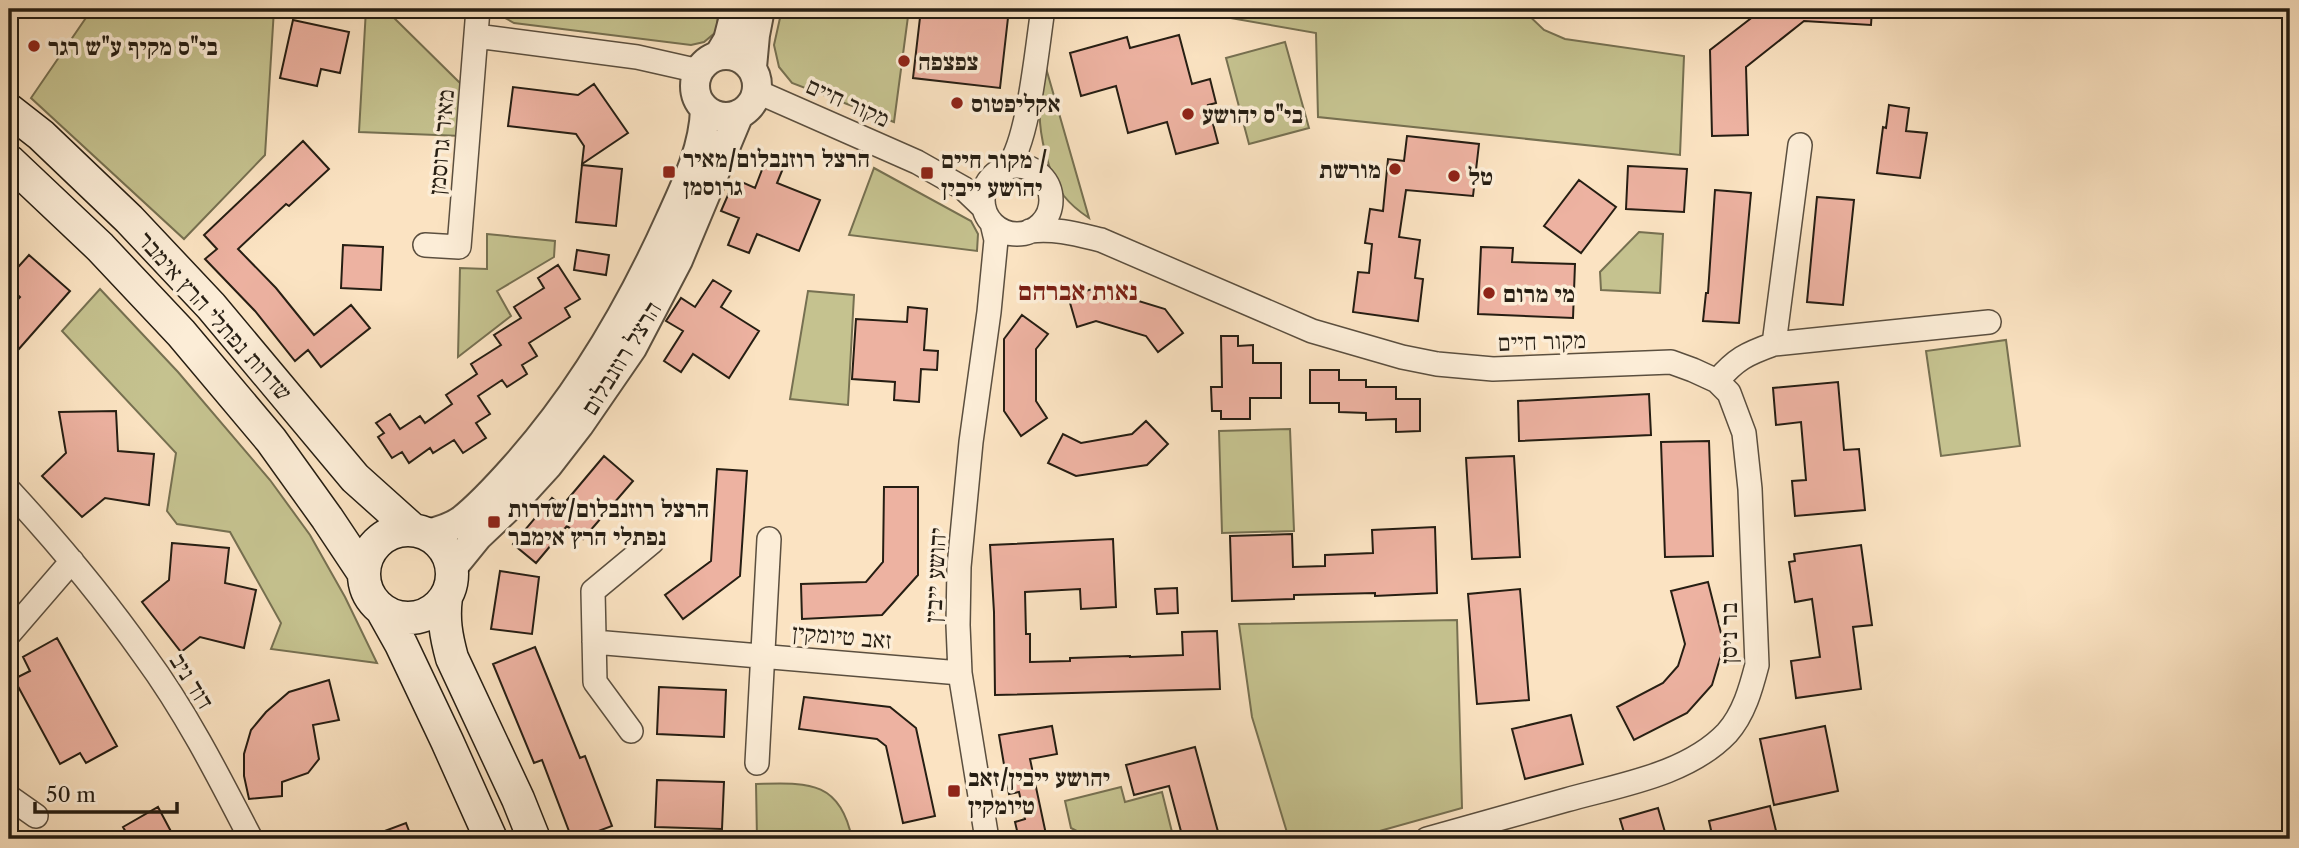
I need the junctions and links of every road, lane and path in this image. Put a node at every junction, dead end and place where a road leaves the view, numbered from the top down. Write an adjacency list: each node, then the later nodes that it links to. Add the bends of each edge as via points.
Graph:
1 (478, 9): 5 (street, מאיר גרוסמן)
2 (736, 9): 6 (street, via 728,40)
3 (760, 9): 7 (street, via 753,43)
4 (1043, 9): 8 (street)
5 (476, 36): 6 (street); 20 (street, מאיר גרוסמן, via 459,247)
6 (709, 63): 7 (street, via 737,56); 9 (street, via 695,80 695,91)
7 (755, 79): 11 (street, via 751,105); 14 (street, מקור חיים)
8 (1028, 107): 15 (street, via 1018,151); 16 (street, via 1034,153)
9 (705, 109): 11 (street, via 721,117); 26 (street, הרצל רוזנבלום, via 701,144 681,196 612,336 561,411 500,484 450,527)
10 (9, 110): 26 (main road, שדרות נפתלי הרץ אימבר, via 129,219 212,306 355,478)
11 (739, 114): 31 (street, הרצל רוזנבלום, via 678,260 632,348 548,465 469,546)
12 (1800, 145): 23 (street)
13 (9, 161): 30 (main road, שדרות נפתלי הרץ אימבר, via 100,247 181,333 271,440)
14 (917, 162): 15 (street, מקור חיים, via 963,177); 17 (street, מקור חיים, via 963,188)
15 (1002, 170): 16 (street, via 1029,168); 17 (street, via 985,190)
16 (1045, 181): 18 (street, via 1051,204 1047,215 1040,225); 19 (street, מקור חיים, via 1066,214)
17 (988, 215): 18 (street, via 1007,232); 21 (street, יהושע ייבין, via 996,240)
18 (1024, 232): 19 (street, מקור חיים, via 1064,230); 21 (street, יהושע ייבין, via 1009,246)
19 (1101, 240): 24 (street, מקור חיים, via 1312,331 1402,356 1493,369 1671,362)
20 (425, 245)
21 (989, 312): 36 (street, יהושע ייבין, via 959,567)
22 (1989, 322): 23 (street)
23 (1774, 344): 24 (street, via 1733,363)
24 (1717, 381): 45 (street, בר ניסן, via 1729,393 1744,433 1757,665 1729,731 1709,749 1665,771)
25 (9, 490): 29 (street, דוד ניב)
26 (421, 532): 30 (main road, via 399,530 379,540 369,551); 31 (main road, via 444,548)
27 (769, 539): 35 (street, זאב טיומקין)
28 (652, 542): 34 (street, via 593,591)
29 (72, 561): 33 (street); 41 (street, דוד ניב, via 145,656 225,787)
30 (363, 572): 32 (main road, via 368,594)
31 (449, 582): 32 (main road, via 437,608 417,617 395,617); 43 (main road, via 443,618 452,658)
32 (382, 610): 42 (main road)
33 (9, 634)
34 (594, 642): 35 (street, זאב טיומקין); 37 (street, via 595,682)
35 (763, 656): 36 (street, זאב טיומקין); 38 (street, זאב טיומקין)
36 (960, 673): 44 (street, יהושע ייבין)
37 (631, 731)
38 (757, 763)
39 (9, 797): 40 (street)
40 (36, 816)
41 (251, 839)
42 (491, 839)
43 (534, 839)
44 (987, 839)
45 (1427, 839)

